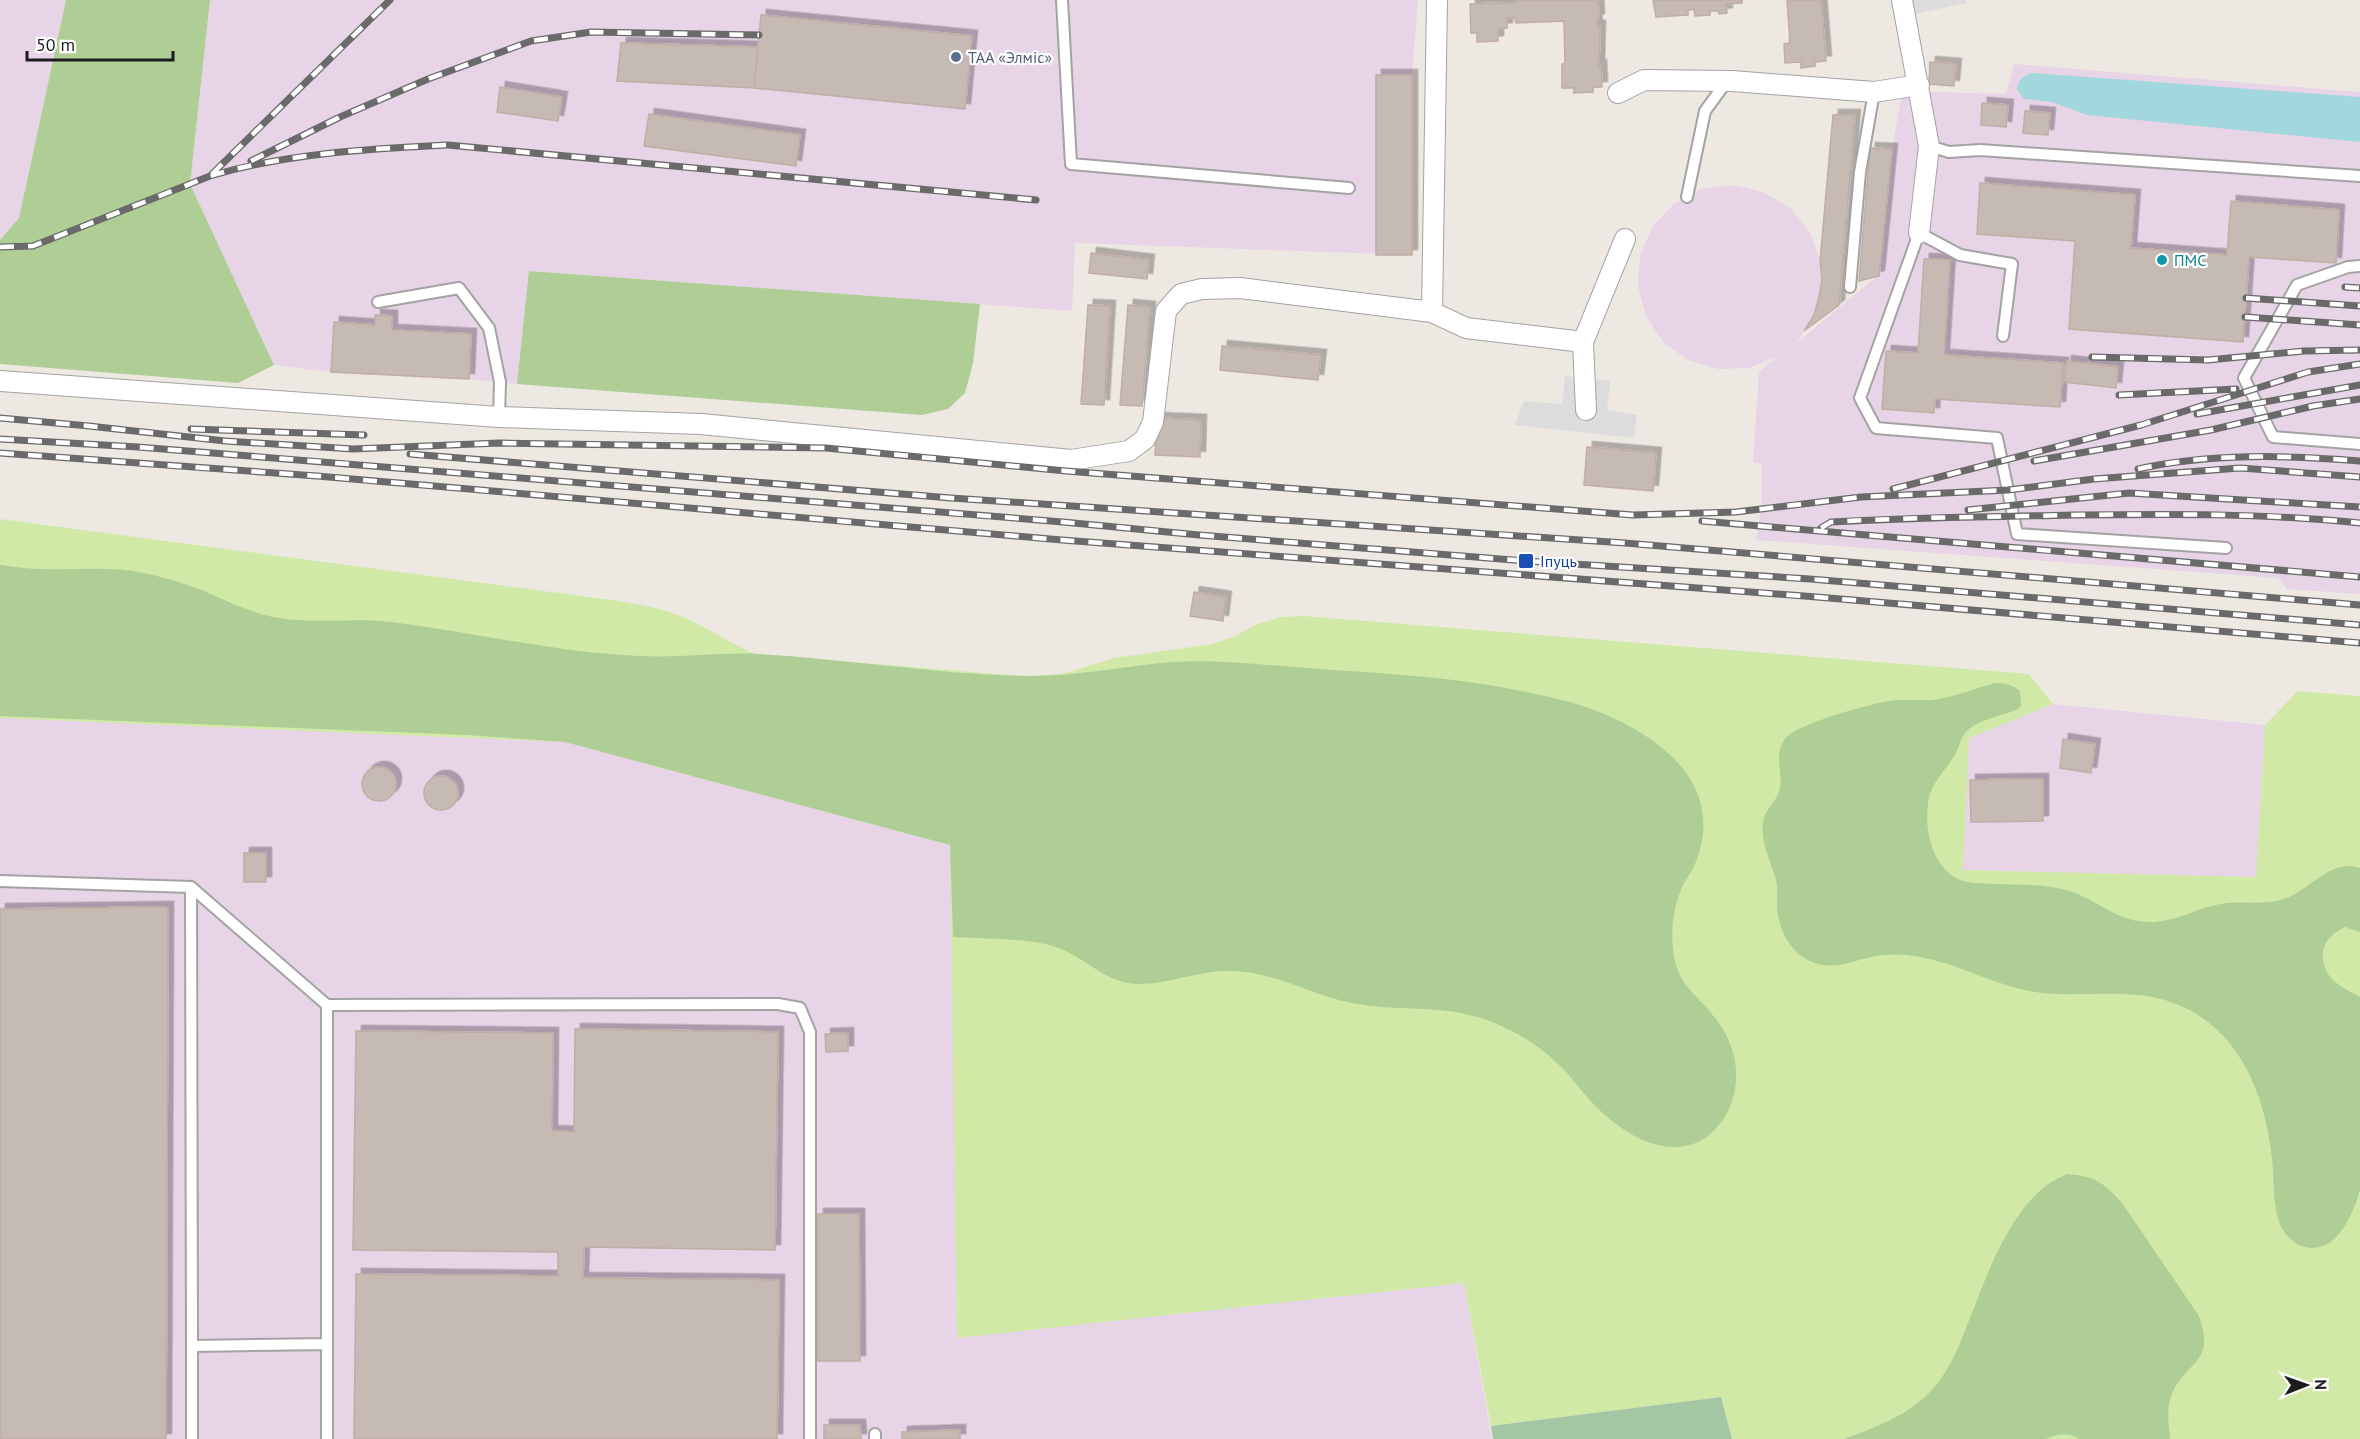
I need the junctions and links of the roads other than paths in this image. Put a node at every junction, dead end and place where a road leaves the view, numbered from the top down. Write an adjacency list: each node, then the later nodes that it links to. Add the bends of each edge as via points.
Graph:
1 (1062, 0): 10 (lane, via 1071,164)
2 (1437, 0): 17 (street)
3 (1902, 0): 5 (street)
4 (1727, 81): 6 (street); 7 (street, via 1644,80); 11 (lane, via 1705,111)
5 (1919, 85): 6 (street); 8 (street)
6 (1874, 92): 15 (lane, via 1860,172)
7 (1618, 93)
8 (1929, 146): 9 (lane, via 1949,152 1980,150); 12 (street)
9 (2360, 176)
10 (1349, 188)
11 (1687, 197)
12 (1919, 232): 18 (lane, via 1960,255 2012,264); 24 (lane, via 1860,398 1876,428 1997,438 2017,534)
13 (1625, 239): 19 (street)
14 (2360, 266): 23 (lane, via 2297,285 2244,378 2273,437)
15 (1850, 287)
16 (378, 302): 22 (lane, via 459,288 489,328 500,382)
17 (1432, 312): 19 (street, via 1466,328); 22 (street, via 1240,288 1181,294 1166,311 1153,422 1145,439 1129,452 1071,460 701,424)
18 (2003, 336)
19 (1583, 342): 21 (street)
20 (0, 381): 22 (street)
21 (1586, 410)
22 (499, 417)
23 (2360, 444)
24 (2226, 548)
25 (0, 881): 26 (lane)
26 (191, 887): 27 (lane); 29 (lane)
27 (327, 1005): 28 (lane); 32 (lane, via 778,1004 800,1008 810,1032)
28 (327, 1344): 29 (lane); 31 (lane)
29 (192, 1346): 30 (lane)
30 (192, 1439)
31 (327, 1439)
32 (810, 1439)

